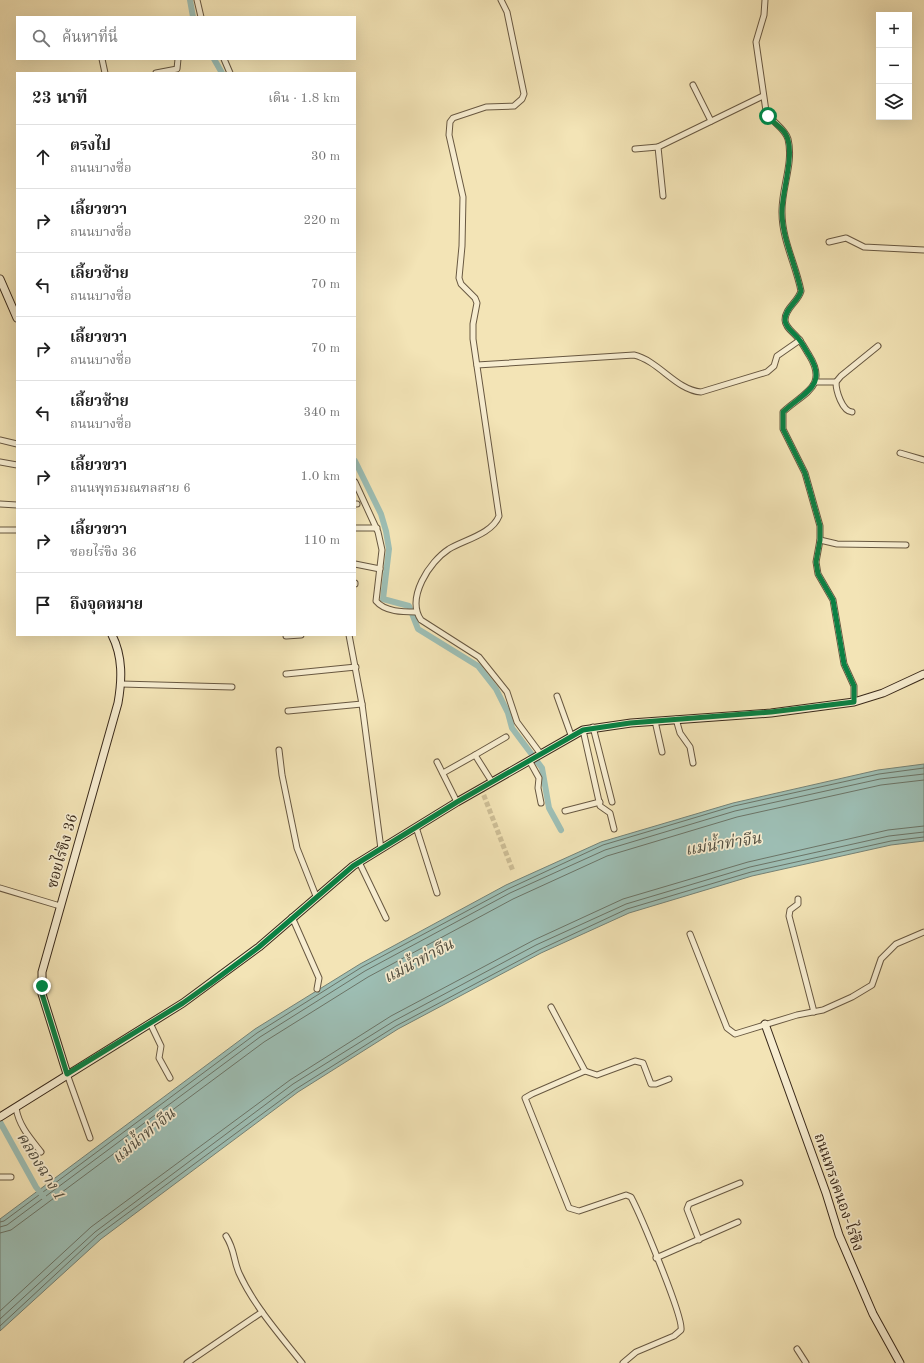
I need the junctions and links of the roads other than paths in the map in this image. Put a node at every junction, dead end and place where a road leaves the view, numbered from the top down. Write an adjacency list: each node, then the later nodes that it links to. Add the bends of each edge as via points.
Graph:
1 (197, 0): 4 (street)
2 (501, 0): 23 (street, via 507,12 524,94 522,99 514,106 486,107 461,114 453,118 449,129 463,197 459,278 461,284 475,298 473,324)
3 (765, 0): 12 (street, via 764,15 756,42)
4 (201, 16)
5 (102, 60): 8 (street)
6 (178, 60): 9 (street, via 177,69)
7 (224, 60): 10 (street)
8 (105, 72)
9 (161, 72)
10 (230, 72)
11 (693, 85): 13 (street)
12 (763, 96): 13 (street); 21 (street, via 768,116 785,132 789,144 782,214 787,243 801,291 784,319 785,324)
13 (711, 121): 14 (street)
14 (658, 147): 15 (street); 16 (street)
15 (635, 150)
16 (662, 196)
17 (829, 242): 18 (street, via 846,238 864,247)
18 (924, 250)
19 (0, 279): 20 (main road)
20 (16, 316)
21 (800, 340): 23 (street, via 777,356 774,366 767,372 701,392 690,390 652,363 634,355); 24 (street, via 815,365)
22 (878, 346): 25 (street)
23 (477, 365): 44 (street, via 500,516 483,532 450,549 439,558 420,585)
24 (817, 382): 25 (street); 40 (street, via 801,399 783,412 782,423 810,486 820,526)
25 (836, 382): 26 (street, via 841,400 847,410)
26 (852, 412)
27 (0, 440): 28 (street)
28 (16, 444)
29 (900, 453): 30 (street)
30 (924, 460)
31 (0, 462): 32 (street)
32 (16, 465)
33 (356, 484): 37 (street)
34 (0, 504): 35 (street)
35 (16, 504)
36 (356, 528): 37 (street)
37 (376, 528): 43 (street, via 382,550)
38 (0, 530): 39 (street)
39 (16, 530)
40 (820, 540): 41 (street, via 837,544); 53 (street, via 816,562 818,574 833,600 844,664 854,686)
41 (906, 545)
42 (356, 564): 43 (street)
43 (380, 570): 44 (street, via 376,601 382,606)
44 (415, 612): 64 (street, via 426,624 479,657 507,692 517,722)
45 (112, 636): 50 (main road, ซอยไร่ขิง 36, via 119,652)
46 (349, 636): 47 (street)
47 (356, 667): 48 (street); 54 (street)
48 (286, 674)
49 (924, 674): 53 (main road, via 878,695)
50 (121, 684): 51 (street); 84 (main road, ซอยไร่ขิง 36, via 116,710)
51 (232, 687)
52 (556, 696): 60 (street)
53 (854, 702): 56 (main road, via 771,712)
54 (362, 704): 55 (street); 78 (street)
55 (288, 711)
56 (676, 719): 57 (main road); 68 (street, via 680,733 690,747)
57 (655, 721): 58 (main road); 63 (street)
58 (593, 727): 59 (main road); 73 (street)
59 (583, 730): 60 (main road); 72 (street)
60 (571, 736): 64 (main road)
61 (506, 737): 65 (street)
62 (279, 750): 82 (street, via 297,848)
63 (662, 752)
64 (540, 753): 66 (main road)
65 (475, 755): 69 (street); 70 (street)
66 (529, 760): 70 (main road); 74 (street, via 539,778)
67 (437, 762): 69 (street)
68 (693, 763)
69 (443, 773): 71 (street)
70 (492, 782): 71 (main road)
71 (457, 802): 76 (main road)
72 (600, 802): 75 (street); 77 (street, via 602,808 610,813)
73 (612, 802)
74 (541, 803)
75 (565, 811)
76 (416, 827): 78 (main road); 81 (street)
77 (614, 829)
78 (380, 849): 79 (main road)
79 (359, 862): 82 (main road); 86 (street)
80 (0, 888): 84 (street)
81 (437, 893)
82 (316, 896): 85 (main road)
83 (798, 899): 91 (street, via 798,904 790,910 789,916)
84 (60, 906): 95 (main road, ซอยไร่ขิง 36, via 42,972 42,994)
85 (292, 917): 89 (street, via 319,978); 92 (main road, via 259,947 211,983)
86 (386, 918)
87 (924, 932): 91 (street, via 896,944 883,956 870,986 841,1002)
88 (690, 934): 93 (street, via 729,1030 735,1034)
89 (317, 989)
90 (552, 1007): 94 (street)
91 (814, 1012): 93 (street)
92 (150, 1022): 95 (main road); 96 (street, via 161,1046 158,1058)
93 (765, 1024): 115 (main road, ถนนทรงคนอง-ไร่ขิง, via 824,1186 839,1235 873,1314)
94 (585, 1071): 97 (street, via 597,1075 640,1061 644,1064 651,1084); 108 (street, via 526,1098 570,1208 579,1211 626,1195 631,1197)
95 (67, 1074): 98 (main road); 100 (street)
96 (170, 1078)
97 (669, 1079)
98 (16, 1108): 99 (main road); 101 (street, via 18,1120 24,1131)
99 (1, 1117)
100 (90, 1138)
101 (41, 1152)
102 (0, 1177): 103 (street)
103 (11, 1177)
104 (740, 1183): 107 (street, via 689,1204 687,1209)
105 (738, 1222): 107 (street)
106 (226, 1236): 109 (street, via 232,1245 239,1274)
107 (699, 1240): 108 (street)
108 (656, 1258): 113 (street, via 681,1328 674,1336 636,1352)
109 (262, 1312): 111 (street); 112 (street)
110 (797, 1349): 114 (street)
111 (187, 1363)
112 (302, 1363)
113 (623, 1363)
114 (806, 1363)
115 (900, 1363)

